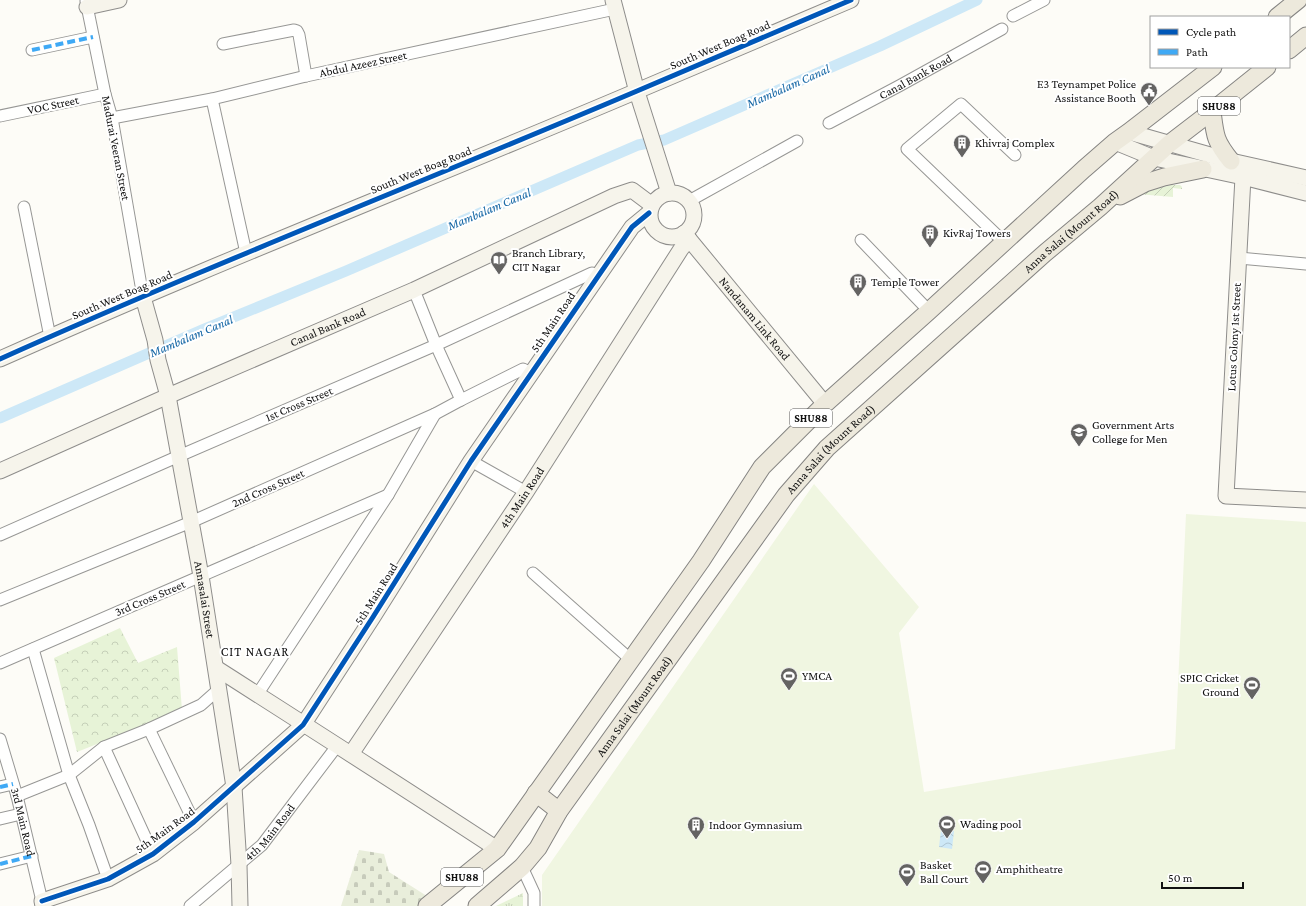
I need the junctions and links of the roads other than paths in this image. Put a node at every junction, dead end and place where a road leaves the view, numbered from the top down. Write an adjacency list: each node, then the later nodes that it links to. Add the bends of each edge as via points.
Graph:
1 (119, 0): 5 (street)
2 (851, 0): 18 (street, South West Boag Road)
3 (1044, 0): 7 (street)
4 (1298, 0): 8 (main road)
5 (86, 3): 11 (street, Madurai Veeran Street)
6 (614, 4): 17 (street, Abdul Azeez Street); 18 (street)
7 (1013, 16)
8 (1278, 16)
9 (1002, 29): 24 (street, Canal Bank Road)
10 (1306, 36): 13 (main road)
11 (93, 37): 14 (street); 19 (street, Madurai Veeran Street)
12 (223, 44): 17 (street, via 297,31)
13 (1290, 49)
14 (32, 50)
15 (1212, 68): 25 (main road, SHU88)
16 (1266, 68): 21 (main road, Anna Salai (Mount Road) / SHU88)
17 (306, 76): 20 (street, Abdul Azeez Street)
18 (636, 92): 35 (street); 44 (street, South West Boag Road)
19 (105, 94): 22 (street, VOC Street); 23 (street, Madurai Veeran Street)
20 (212, 99): 23 (street, Abdul Azeez Street); 44 (street)
21 (1212, 111): 28 (main road, Anna Salai (Mount Road) / SHU88); 31 (main road, via 1214,130 1220,148)
22 (0, 116)
23 (112, 118): 49 (street, Madurai Veeran Street)
24 (829, 123)
25 (1129, 132): 27 (main road, SHU88); 28 (street)
26 (797, 141): 37 (street)
27 (1115, 142): 30 (street); 43 (main road, SHU88)
28 (1169, 144): 30 (main road, Anna Salai (Mount Road) / SHU88); 31 (street)
29 (1015, 156): 43 (street, via 961,104 907,149)
30 (1154, 158): 32 (street); 39 (main road, Anna Salai (Mount Road) / SHU88)
31 (1231, 161): 34 (street)
32 (1203, 169): 33 (street); 39 (main road, via 1145,183)
33 (1243, 177): 36 (street); 45 (street, Lotus Colony 1st Street)
34 (1306, 178)
35 (669, 193): 37 (street, via 680,194); 40 (street, via 656,199)
36 (1306, 193)
37 (689, 201): 41 (street, via 694,215)
38 (24, 207): 51 (street)
39 (1100, 207): 88 (main road, Anna Salai (Mount Road) / SHU88, via 1045,253 822,454 786,495)
40 (650, 209): 41 (street, via 650,220 657,232 670,237); 47 (street, 5th Main Road, via 632,227); 48 (street, Canal Bank Road, via 632,190 614,196)
41 (686, 236): 57 (street, Nandanam Link Road); 62 (street, 4th Main Road, via 681,249)
42 (861, 240): 50 (street)
43 (1004, 242): 50 (main road, SHU88)
44 (246, 253): 49 (street, South West Boag Road)
45 (1239, 258): 46 (street); 64 (street, Lotus Colony 1st Street, via 1226,496)
46 (1306, 264)
47 (598, 275): 52 (street, 1st Cross Street, via 592,273); 54 (street, 5th Main Road)
48 (414, 290): 52 (street); 55 (street, Canal Bank Road)
49 (143, 297): 51 (street, South West Boag Road); 55 (street, Annasalai Street)
50 (929, 311): 57 (main road, SHU88)
51 (50, 337): 53 (street, South West Boag Road)
52 (436, 345): 56 (street); 59 (street, 1st Cross Street)
53 (0, 360)
54 (531, 373): 56 (street, 2nd Cross Street, via 523,369); 60 (street, 5th Main Road)
55 (168, 396): 59 (street, Annasalai Street); 61 (street, Canal Bank Road)
56 (461, 400): 58 (street, 2nd Cross Street)
57 (825, 404): 71 (main road, SHU88, via 762,468 701,561)
58 (435, 414): 63 (street); 65 (street, 2nd Cross Street)
59 (179, 456): 65 (street, Annasalai Street); 66 (street, 1st Cross Street)
60 (471, 461): 62 (street); 76 (street, 5th Main Road)
61 (0, 471)
62 (526, 492): 81 (street, 4th Main Road)
63 (388, 495): 68 (street, 3rd Cross Street); 75 (street)
64 (1306, 500)
65 (191, 522): 68 (street, Annasalai Street); 69 (street, 2nd Cross Street)
66 (0, 535)
67 (533, 573): 71 (street)
68 (201, 576): 70 (street, 3rd Cross Street); 73 (street, Annasalai Street)
69 (0, 600)
70 (33, 649): 72 (street, 3rd Cross Street); 82 (street)
71 (630, 659): 86 (main road, SHU88)
72 (0, 663)
73 (216, 668): 74 (street, Annasalai Street); 75 (street)
74 (219, 689): 77 (street, via 201,705); 84 (street, Annasalai Street)
75 (257, 695): 76 (street)
76 (303, 725): 79 (street); 84 (street, 5th Main Road)
77 (149, 729): 80 (street); 91 (street)
78 (0, 739): 83 (street, 3rd Main Road)
79 (337, 746): 81 (street); 96 (street, 4th Main Road, via 262,845)
80 (104, 747): 82 (street); 93 (street)
81 (351, 754): 92 (street)
82 (69, 775): 87 (street); 98 (street)
83 (13, 784): 85 (street); 87 (street, 3rd Main Road)
84 (234, 787): 91 (street, 5th Main Road); 96 (street, Annasalai Street)
85 (0, 788)
86 (536, 793): 88 (main road); 92 (main road, SHU88)
87 (17, 796): 89 (street, 3rd Main Road)
88 (559, 811): 97 (main road, Anna Salai (Mount Road) / SHU88, via 538,848)
89 (21, 814): 90 (street); 94 (street, 3rd Main Road)
90 (0, 819)
91 (194, 822): 93 (street, 5th Main Road)
92 (497, 849): 102 (main road, SHU88)
93 (153, 854): 98 (street, 5th Main Road)
94 (32, 856): 95 (street); 99 (street, 3rd Main Road)
95 (0, 864)
96 (239, 865): 100 (street, 4th Main Road); 101 (street, Annasalai Street)
97 (522, 867): 103 (main road, Anna Salai (Mount Road) / SHU88); 104 (street, via 534,893)
98 (108, 879): 99 (street, 5th Main Road)
99 (42, 903)
100 (190, 906)
101 (240, 906)
102 (427, 906)
103 (477, 906)
104 (534, 906)

